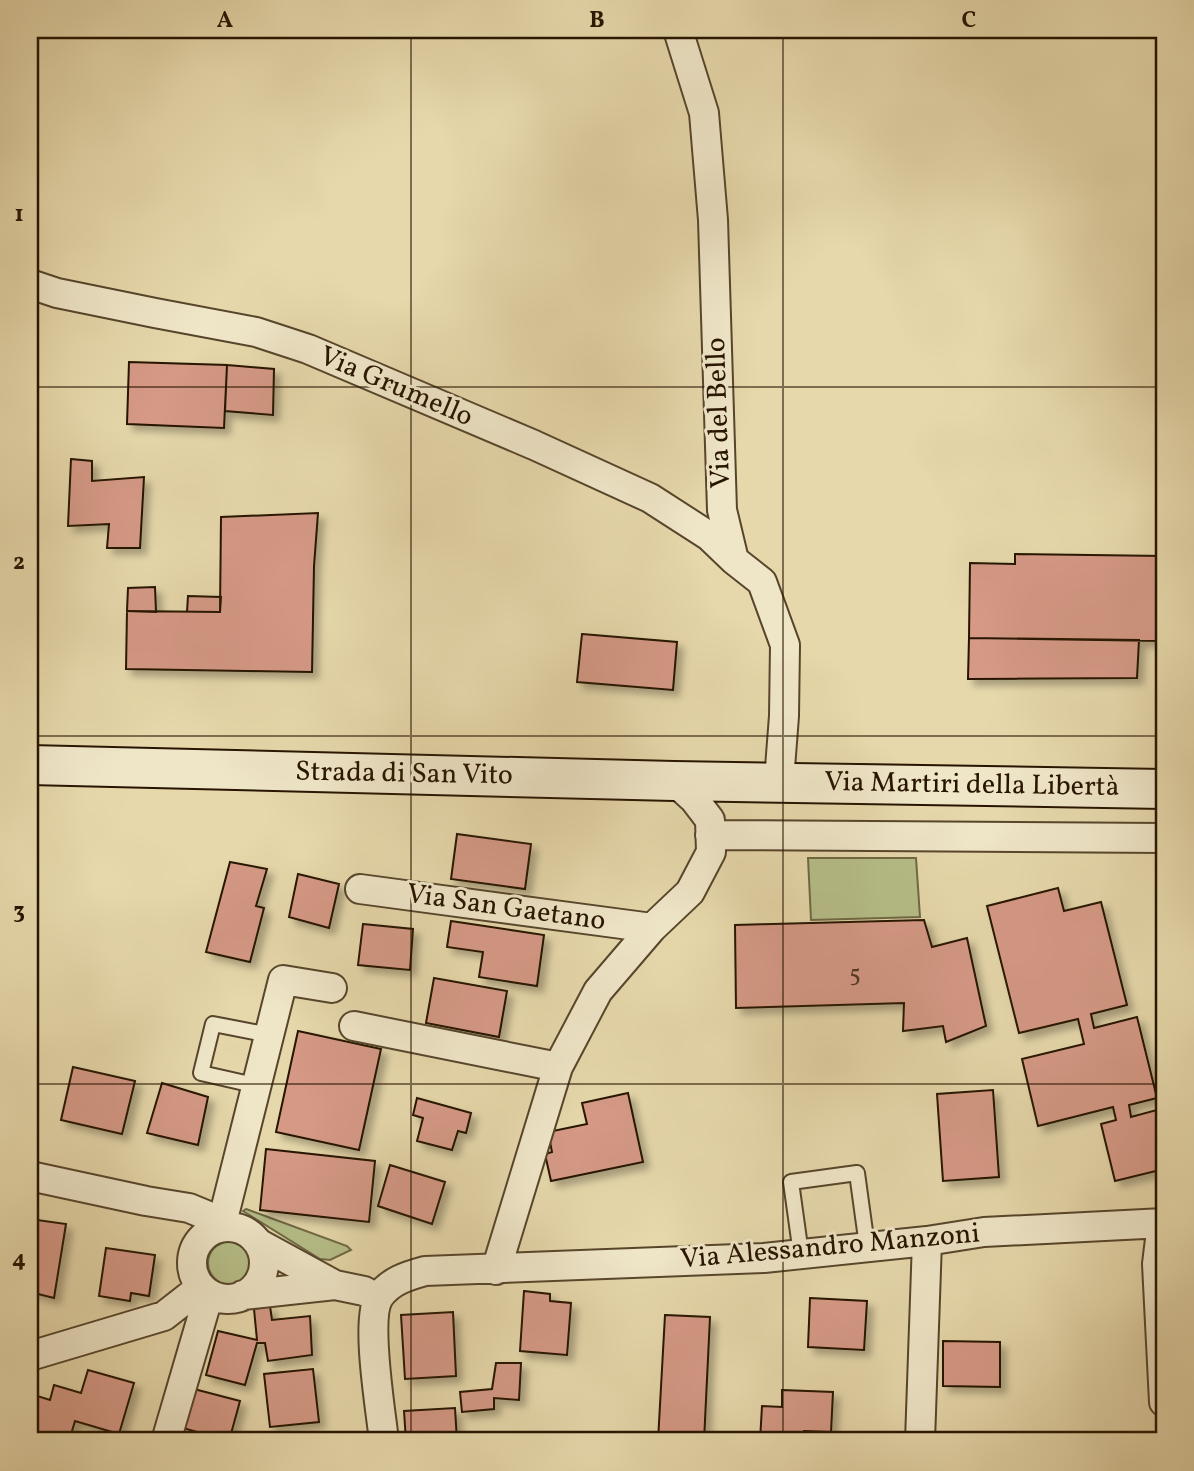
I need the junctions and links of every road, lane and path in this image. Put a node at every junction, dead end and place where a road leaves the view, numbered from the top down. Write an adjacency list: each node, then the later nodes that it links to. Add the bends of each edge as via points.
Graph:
1 (678, 30): 3 (street, Via del Bello, via 704,113 713,220 722,510)
2 (30, 284): 3 (street, Via Grumello, via 256,332 308,349 650,498 709,536)
3 (734, 560): 6 (street, via 762,582 785,645)
4 (30, 765): 5 (main road, Strada di San Vito)
5 (674, 781): 6 (main road, Strada di San Vito); 8 (street, via 710,820)
6 (779, 781): 7 (main road, Via Martiri della Libertà)
7 (1164, 789)
8 (710, 835): 9 (street); 11 (street, Via San Gaetano, via 711,852 690,892)
9 (1164, 838)
10 (360, 888): 11 (street, Via San Gaetano)
11 (652, 928): 15 (street, Via San Gaetano, via 598,991)
12 (332, 988): 14 (street, via 283,980)
13 (354, 1026): 15 (street)
14 (270, 1035): 16 (street); 16 (lane, via 213,1024 201,1073)
15 (558, 1067): 24 (street, Via San Gaetano)
16 (258, 1086): 19 (street)
17 (30, 1176): 19 (street, via 189,1208 206,1214)
18 (1164, 1221): 20 (street, Via Alessandro Manzoni, via 984,1232); 30 (street, via 1157,1265)
19 (211, 1234): 21 (street, via 235,1227); 26 (street, via 192,1268)
20 (927, 1241): 22 (street, Via Alessandro Manzoni); 33 (street)
21 (258, 1242): 25 (street); 27 (street, via 264,1266 253,1288)
22 (867, 1246): 23 (street, Via Alessandro Manzoni); 23 (lane, via 857,1172 791,1182)
23 (801, 1254): 24 (street, Via Alessandro Manzoni)
24 (496, 1270): 28 (street, via 425,1271 402,1278)
25 (335, 1285): 27 (street); 28 (street)
26 (205, 1290): 27 (street, via 226,1298); 29 (street, via 164,1317); 31 (street)
27 (243, 1295)
28 (378, 1298): 32 (street, via 372,1330)
29 (30, 1356)
30 (1164, 1402)
31 (166, 1441)
32 (384, 1441)
33 (920, 1441)

